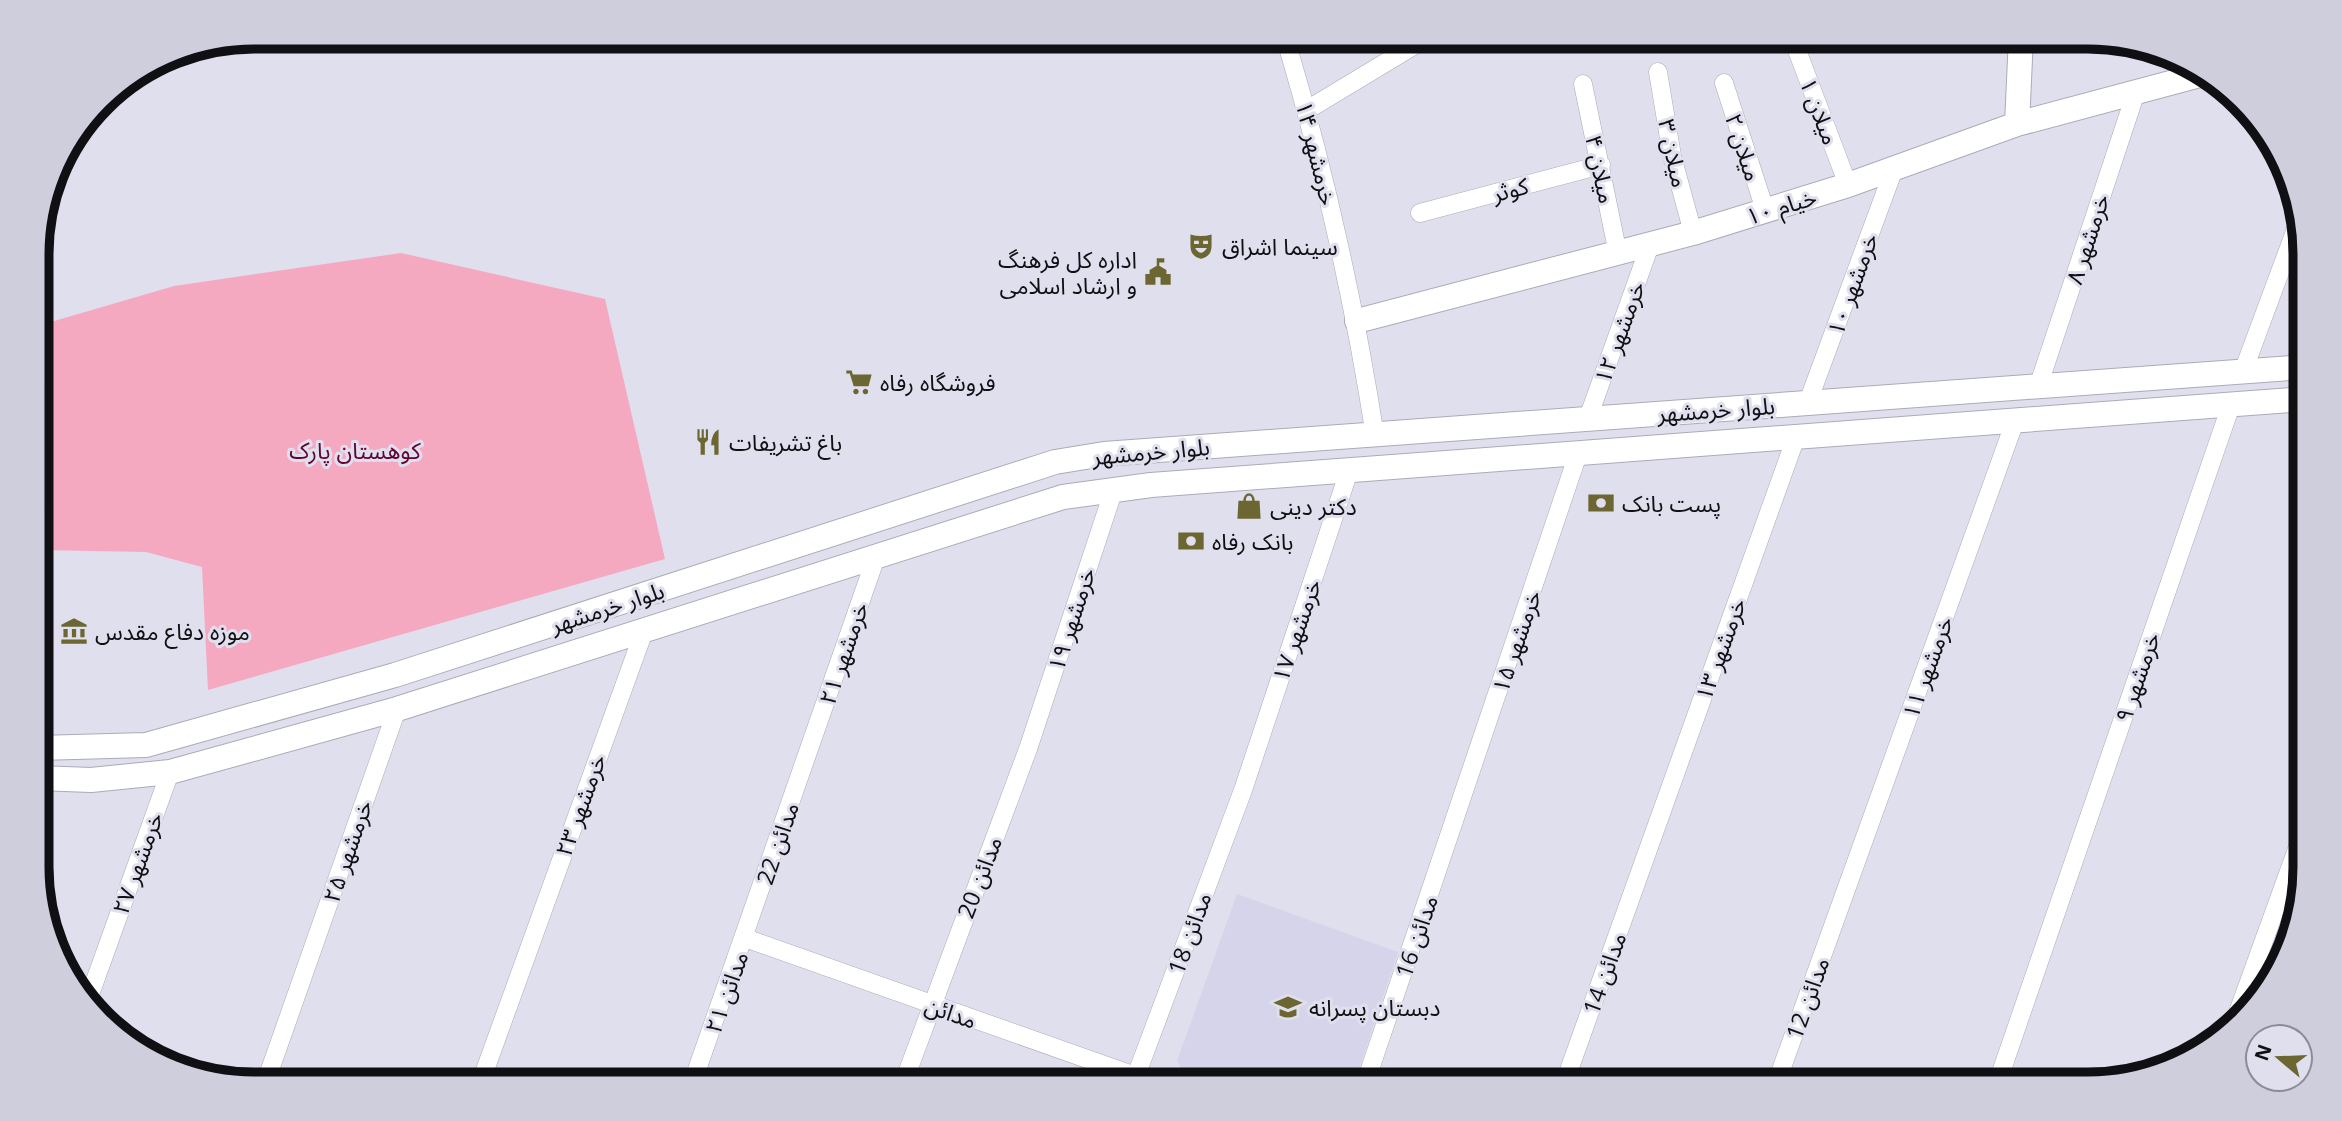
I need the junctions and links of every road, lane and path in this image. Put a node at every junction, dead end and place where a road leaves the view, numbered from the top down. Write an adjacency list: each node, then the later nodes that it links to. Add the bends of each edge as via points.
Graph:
1 (1289, 49): 10 (street, خرمشهر ۱۴)
2 (1408, 49): 10 (street)
3 (1797, 49): 14 (street, میلان ۱)
4 (2020, 49): 11 (main road)
5 (1657, 72): 17 (street, میلان ۳, via 1672,156)
6 (2192, 77): 9 (main road, خیام ۱۰)
7 (1724, 83): 15 (street, میلان ۲)
8 (1583, 84): 12 (street, میلان ۴)
9 (2136, 92): 11 (main road, خیام ۱۰); 24 (street, خرمشهر ۸)
10 (1307, 110): 21 (street, خرمشهر ۱۴)
11 (2017, 124): 13 (main road, خیام ۱۰)
12 (1601, 165): 16 (street, کوثر); 20 (street, میلان ۴)
13 (1895, 166): 14 (main road, خیام ۱۰); 27 (street, خرمشهر ۱۰)
14 (1848, 185): 15 (main road, خیام ۱۰)
15 (1765, 210): 17 (main road, خیام ۱۰)
16 (1420, 213)
17 (1693, 233): 19 (main road, خیام ۱۰)
18 (2292, 240): 23 (street)
19 (1650, 245): 20 (main road, خیام ۱۰); 29 (street, خرمشهر ۱۲)
20 (1618, 254): 21 (main road, خیام ۱۰)
21 (1357, 321): 32 (street, خرمشهر ۱۴)
22 (2293, 367): 23 (main road, بلوار خرمشهر)
23 (2244, 369): 24 (main road, بلوار خرمشهر)
24 (2038, 387): 25 (main road, بلوار خرمشهر)
25 (1930, 393): 27 (main road, بلوار خرمشهر); 31 (main road)
26 (2293, 401): 28 (main road, بلوار خرمشهر)
27 (1808, 402): 29 (main road, بلوار خرمشهر)
28 (2231, 405): 30 (main road, بلوار خرمشهر); 65 (street, خرمشهر ۹)
29 (1588, 418): 32 (main road, بلوار خرمشهر)
30 (2015, 421): 31 (main road, بلوار خرمشهر); 51 (street, خرمشهر ۱۱)
31 (1924, 428): 33 (main road, بلوار خرمشهر)
32 (1375, 436): 39 (main road, بلوار خرمشهر, via 1149,449 1055,462)
33 (1796, 437): 34 (main road, بلوار خرمشهر); 50 (street, خرمشهر ۱۳)
34 (1578, 454): 35 (main road, بلوار خرمشهر); 48 (street, خرمشهر ۱۵)
35 (1349, 471): 36 (main road, بلوار خرمشهر); 47 (street, خرمشهر ۱۷)
36 (1114, 489): 37 (main road, بلوار خرمشهر, via 1063,497); 44 (street, خرمشهر ۱۹)
37 (876, 557): 38 (main road, بلوار خرمشهر); 43 (street, خرمشهر ۲۱)
38 (643, 631): 40 (main road, بلوار خرمشهر); 57 (street, خرمشهر ۲۳)
39 (501, 641): 40 (main road); 42 (main road, بلوار خرمشهر, via 146,745)
40 (509, 673): 41 (main road, بلوار خرمشهر)
41 (397, 709): 45 (main road, بلوار خرمشهر); 56 (street, خرمشهر ۲۵)
42 (49, 748)
43 (810, 748): 52 (street, مدائن 22)
44 (1028, 749): 55 (street, مدائن 20)
45 (170, 772): 46 (main road, بلوار خرمشهر, via 91,780); 53 (street, خرمشهر ۲۷)
46 (49, 778)
47 (1243, 790): 61 (street, مدائن 18)
48 (1453, 828): 62 (street, مدائن 16)
49 (2293, 860): 54 (street)
50 (1644, 861): 63 (street, مدائن 14)
51 (1838, 913): 64 (street, مدائن 12)
52 (745, 939): 55 (street, مدائن); 58 (street, مدائن ۲۱)
53 (90, 991)
54 (2242, 1002)
55 (931, 1006): 59 (street, مدائن 20); 60 (street, مدائن)
56 (269, 1072)
57 (484, 1072)
58 (696, 1072)
59 (907, 1072)
60 (1112, 1072)
61 (1137, 1072)
62 (1369, 1072)
63 (1568, 1072)
64 (1780, 1072)
65 (2001, 1072)

